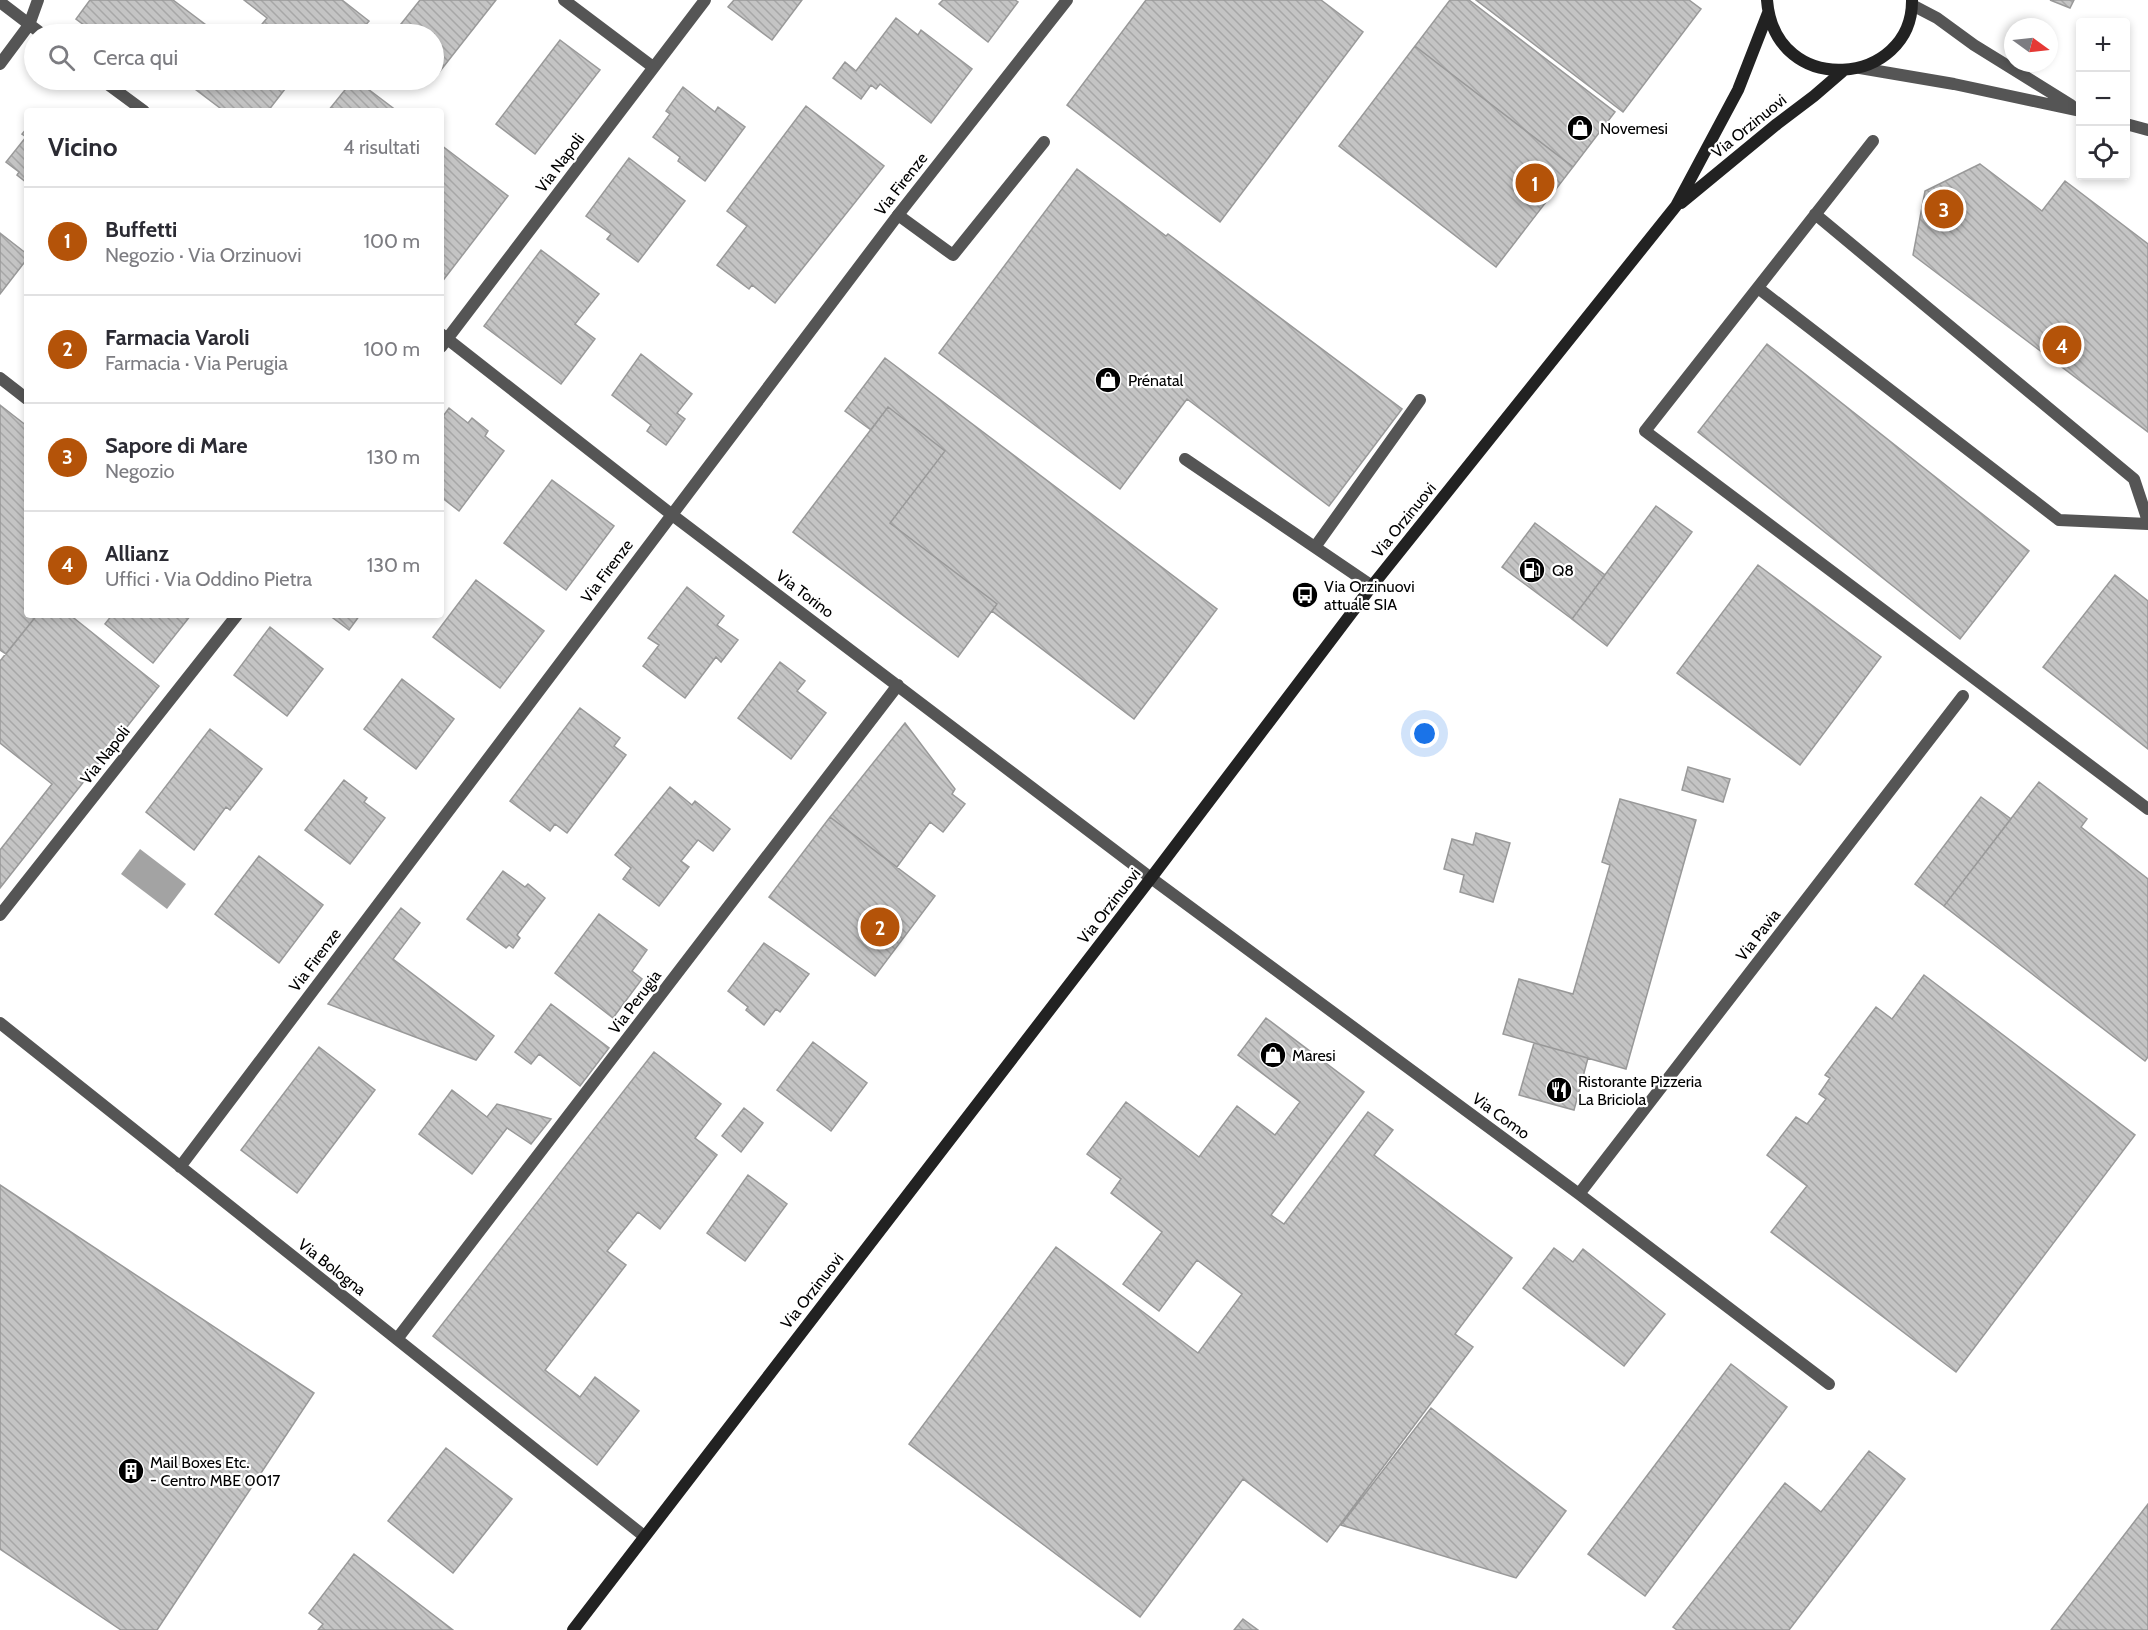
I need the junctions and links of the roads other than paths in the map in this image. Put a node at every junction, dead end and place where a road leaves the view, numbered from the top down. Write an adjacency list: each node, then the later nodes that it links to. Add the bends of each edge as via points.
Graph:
1 (38, 0): 10 (street)
2 (564, 0): 13 (street)
3 (705, 0): 13 (street, Via Napoli)
4 (1067, 0): 26 (street, Via Firenze)
5 (1767, 0): 8 (main road, Via Orzinuovi)
6 (0, 2): 9 (street)
7 (1912, 3): 14 (main road, Via Orzinuovi, via 1907,25 1897,43 1875,62); 18 (street)
8 (1768, 13): 15 (main road, Via Orzinuovi, via 1779,39 1798,58 1810,65); 24 (main road, Via Orzinuovi, via 1738,90)
9 (28, 24)
10 (29, 24)
11 (24, 32): 12 (street)
12 (0, 64)
13 (653, 67): 28 (street, Via Napoli)
14 (1860, 68): 15 (main road, Via Orzinuovi); 19 (street)
15 (1843, 71): 24 (main road, Via Orzinuovi)
16 (116, 90): 17 (street)
17 (140, 108)
18 (2076, 109)
19 (2076, 110)
20 (2130, 125): 21 (street)
21 (2148, 130)
22 (1873, 141): 25 (street)
23 (1044, 142): 26 (street, via 953,255)
24 (1676, 206): 37 (main road, Via Orzinuovi)
25 (1815, 214): 27 (street); 35 (street, via 2134,479)
26 (898, 215): 34 (street, Via Firenze)
27 (1758, 288): 35 (street, via 2059,520); 41 (street, via 1645,431)
28 (444, 339)
29 (444, 341): 34 (street, Via Torino)
30 (0, 378): 31 (street)
31 (24, 397)
32 (1420, 400): 36 (street)
33 (1185, 459): 36 (street)
34 (671, 514): 39 (street, Via Torino); 45 (street, Via Firenze)
35 (2148, 522)
36 (1315, 547): 37 (street)
37 (1372, 586): 42 (main road, Via Orzinuovi)
38 (235, 618): 43 (street, Via Napoli)
39 (898, 685): 42 (street, Via Torino); 47 (street, Via Perugia)
40 (1963, 696): 46 (street, Via Pavia)
41 (2148, 809)
42 (1151, 878): 46 (street, Via Como); 49 (main road, Via Orzinuovi)
43 (0, 915)
44 (0, 1023): 45 (street, Via Bologna)
45 (180, 1167): 47 (street, Via Bologna)
46 (1579, 1194): 48 (street, Via Como)
47 (397, 1340): 49 (street, Via Bologna)
48 (1829, 1384)
49 (644, 1536): 50 (main road, Via Orzinuovi)
50 (573, 1630)

